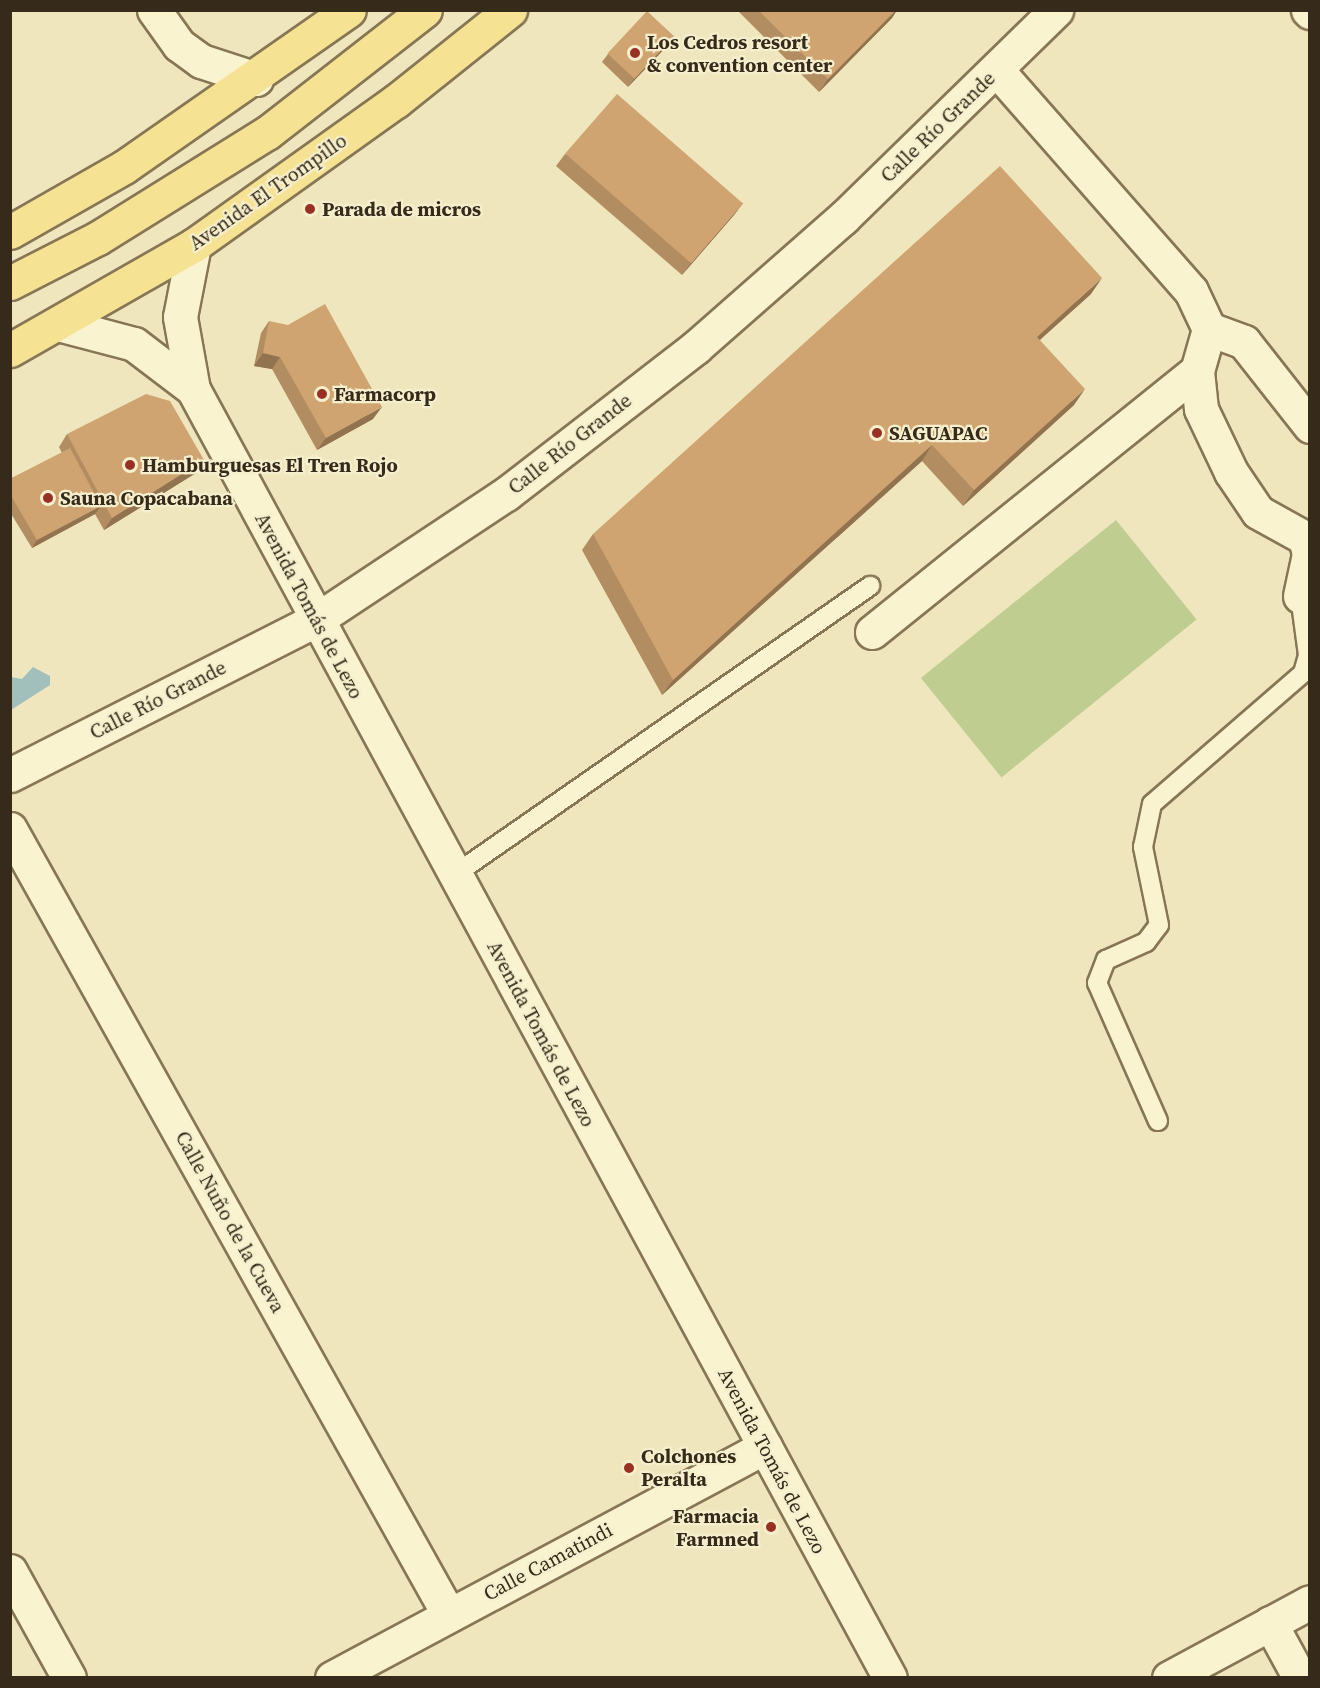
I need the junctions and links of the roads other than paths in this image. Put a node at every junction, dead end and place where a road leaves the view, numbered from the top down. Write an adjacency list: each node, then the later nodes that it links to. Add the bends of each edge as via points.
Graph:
1 (154, 10): 7 (street, via 179,45 201,61)
2 (349, 10): 7 (main road)
3 (425, 10): 10 (main road, via 267,133 98,238)
4 (510, 10): 9 (main road, Avenida El Trompillo, via 396,101)
5 (1056, 10): 6 (street, Calle Río Grande)
6 (997, 70): 12 (street, via 1191,291); 20 (street, Calle Río Grande, via 843,218 696,347 506,494)
7 (256, 79): 8 (main road)
8 (10, 232)
9 (194, 245): 11 (main road, Avenida El Trompillo); 15 (street, Avenida Tomás de Lezo, via 180,317)
10 (10, 283)
11 (62, 325): 13 (main road, Avenida El Trompillo); 15 (street, Avenida Tomás de Lezo, via 134,344)
12 (1209, 329): 14 (street); 16 (street, via 1244,342)
13 (10, 350)
14 (1197, 371): 17 (street, via 1201,409 1231,472 1258,512); 21 (street)
15 (193, 389): 20 (street, Avenida Tomás de Lezo)
16 (1310, 426)
17 (1307, 535): 19 (street, via 1309,554)
18 (870, 586): 24 (lane)
19 (1300, 596): 25 (lane, via 1308,655 1303,674 1152,804 1143,847 1159,925 1146,942 1106,960 1097,983)
20 (316, 620): 22 (street, Calle Río Grande); 24 (street, Avenida Tomás de Lezo)
21 (872, 633)
22 (10, 775)
23 (10, 829): 29 (street, Calle Nuño de la Cueva)
24 (454, 874): 26 (street, Avenida Tomás de Lezo)
25 (1158, 1121)
26 (765, 1447): 29 (street, Calle Camatindi); 33 (street, Avenida Tomás de Lezo)
27 (10, 1571): 31 (street)
28 (1310, 1602): 30 (street)
29 (449, 1615): 32 (street, Calle Camatindi)
30 (1270, 1623): 34 (street); 35 (street)
31 (69, 1677)
32 (332, 1677)
33 (890, 1677)
34 (1169, 1677)
35 (1300, 1677)

